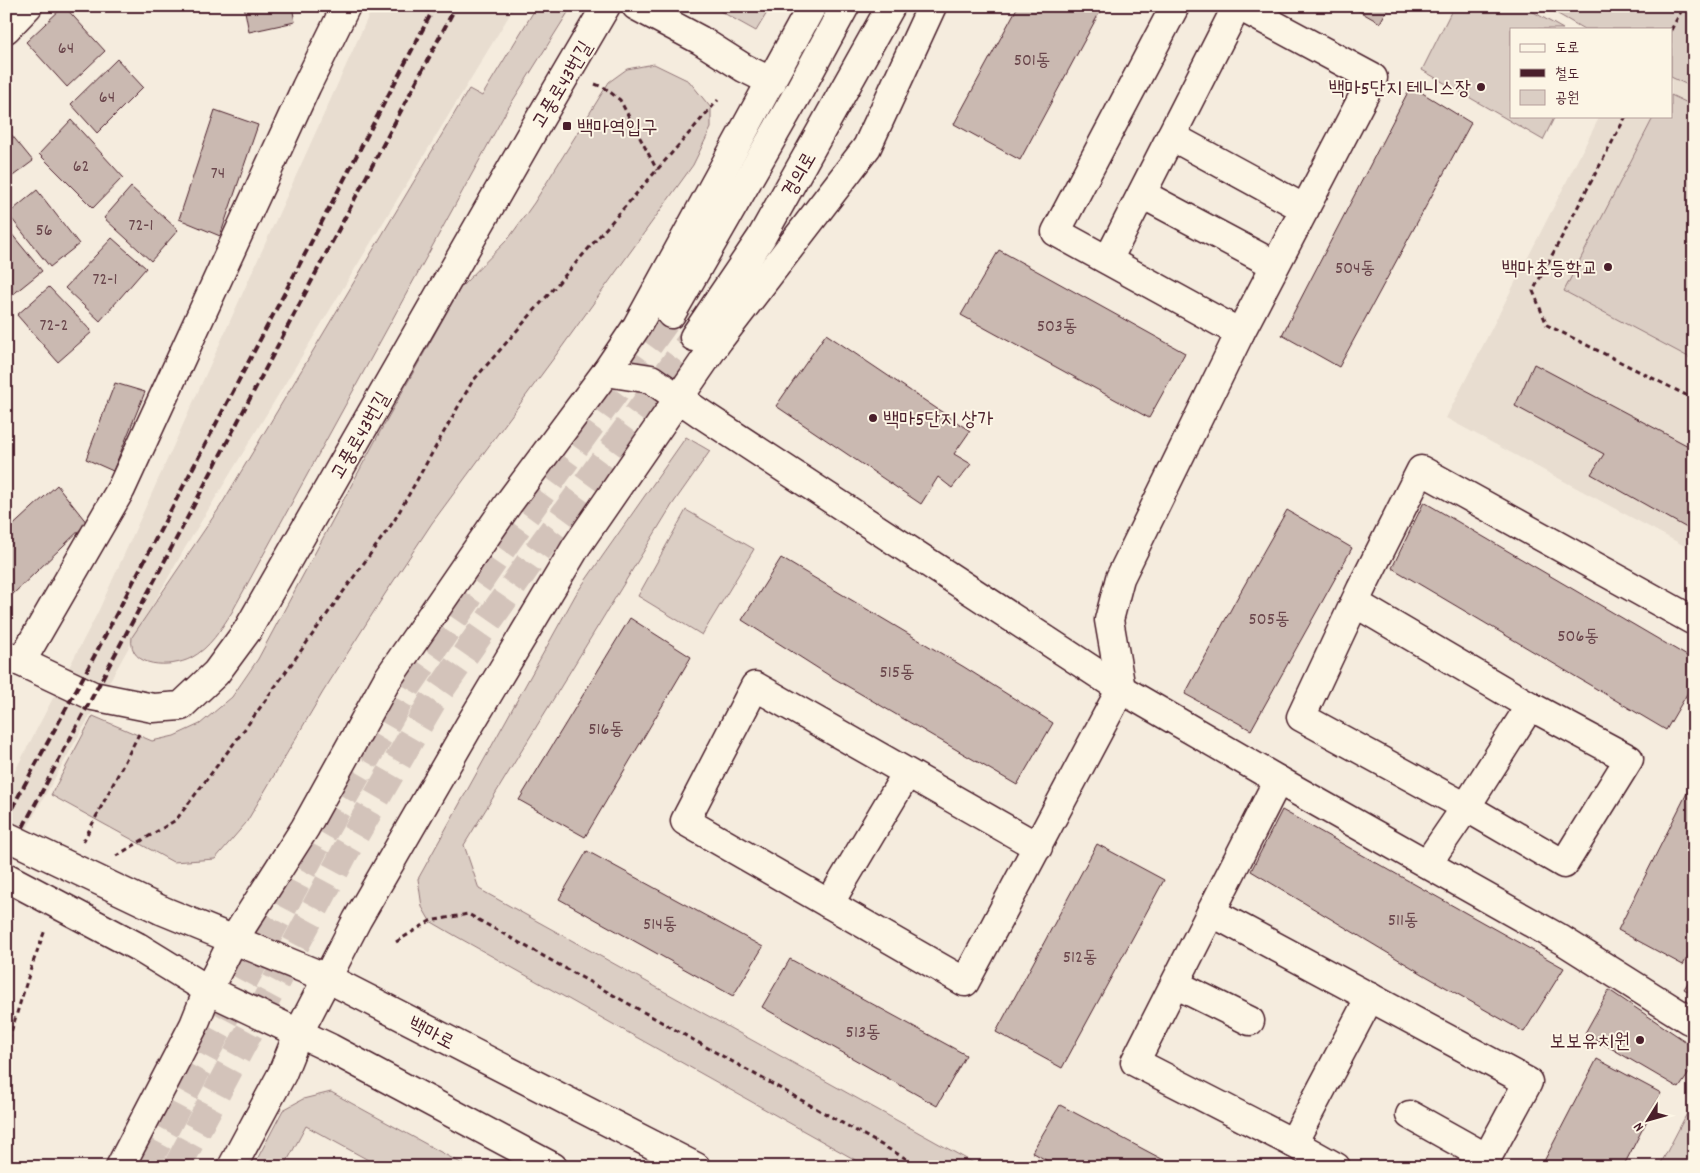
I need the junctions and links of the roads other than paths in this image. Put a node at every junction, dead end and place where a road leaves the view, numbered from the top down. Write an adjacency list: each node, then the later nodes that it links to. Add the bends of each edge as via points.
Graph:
1 (28, 6): 11 (main road)
2 (346, 6): 25 (main road, 고풍로43번길, via 121,489)
3 (606, 6): 25 (main road, 고풍로43번길, via 247,631 216,673 181,706 153,708 93,696)
4 (636, 6): 12 (main road)
5 (812, 6): 12 (main road)
6 (845, 6): 18 (main road, 경의로)
7 (891, 6): 20 (main road, 경의로, via 761,238)
8 (932, 6): 22 (main road, via 866,147 718,341)
9 (1175, 6): 16 (main road, via 1056,232)
10 (1238, 6): 13 (main road); 15 (main road, via 1373,78)
11 (6, 29)
12 (772, 82): 21 (main road, via 637,326)
13 (1172, 136): 14 (main road); 15 (main road)
14 (1142, 194): 16 (main road); 17 (main road)
15 (1305, 208): 17 (main road)
16 (1108, 260): 19 (main road)
17 (1275, 265): 19 (main road)
18 (671, 314)
19 (1240, 333): 26 (main road, via 1120,578 1109,620)
20 (694, 337)
21 (606, 372): 22 (main road, via 651,379); 37 (main road, via 508,504 387,680 305,828)
22 (679, 399): 26 (main road); 38 (main road, via 576,547 469,726)
23 (1355, 603): 24 (main road, via 1421,470); 27 (main road); 30 (main road, via 1302,717)
24 (1692, 620)
25 (14, 658)
26 (1121, 689): 29 (main road); 32 (main road)
27 (1530, 706): 30 (main road); 30 (main road, via 1628,759 1564,864)
28 (907, 773): 32 (main road); 35 (main road); 35 (main road, via 755,686 685,821)
29 (1278, 780): 33 (main road); 36 (main road)
30 (1466, 807): 33 (main road)
31 (6, 836): 37 (main road, 백마로, bridge, via 161,910)
32 (1038, 847): 35 (main road, via 965,982)
33 (1427, 864): 42 (main road, via 1562,940)
34 (6, 877): 40 (main road, bridge, via 138,947)
35 (829, 904)
36 (1211, 912): 39 (main road); 41 (main road)
37 (234, 939): 38 (main road, 백마로); 40 (main road)
38 (327, 978): 44 (main road); 51 (main road, 백마로)
39 (1175, 984): 43 (main road); 46 (main road, via 1136,1062)
40 (208, 990): 44 (main road); 48 (main road, via 194,1025)
41 (1370, 997): 46 (main road); 47 (main road, via 1528,1082)
42 (1689, 1020)
43 (1250, 1021)
44 (298, 1034): 49 (main road, via 282,1074); 50 (main road)
45 (1410, 1115): 47 (main road)
46 (1293, 1143): 52 (main road)
47 (1485, 1162)
48 (120, 1167)
49 (232, 1167)
50 (553, 1167)
51 (696, 1167)
52 (1336, 1167)

